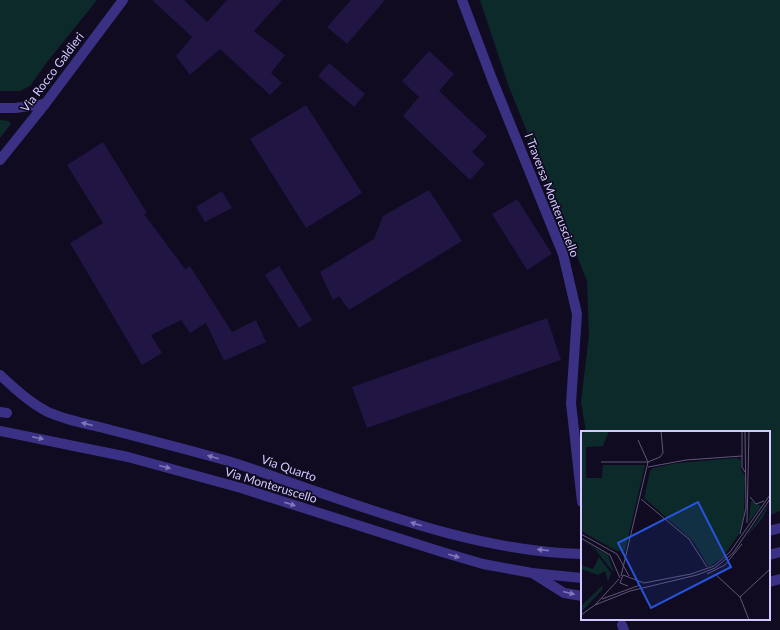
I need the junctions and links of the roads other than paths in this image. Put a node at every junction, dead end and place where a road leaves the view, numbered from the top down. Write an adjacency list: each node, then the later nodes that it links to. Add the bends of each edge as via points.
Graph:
1 (123, 0): 3 (street, Via Rocco Galdieri)
2 (462, 0): 8 (street, I Traversa Monterusciello, via 565,261 577,314 571,403)
3 (45, 104): 4 (street); 5 (street, Via Rocco Galdieri)
4 (0, 108)
5 (0, 160)
6 (0, 375): 12 (street, Via Quarto, one-way to 6, via 534,550 436,530 242,465 66,418 46,411 28,400)
7 (0, 431): 14 (street, Via Monteruscello, one-way to 14, via 128,457 241,488 483,564)
8 (581, 493)
9 (780, 528): 10 (street)
10 (770, 531)
11 (780, 552): 13 (street)
12 (581, 554)
13 (770, 555)
14 (532, 573): 15 (street); 18 (street, one-way to 18, via 564,593)
15 (581, 578)
16 (780, 579): 17 (street)
17 (770, 582)
18 (581, 596)

